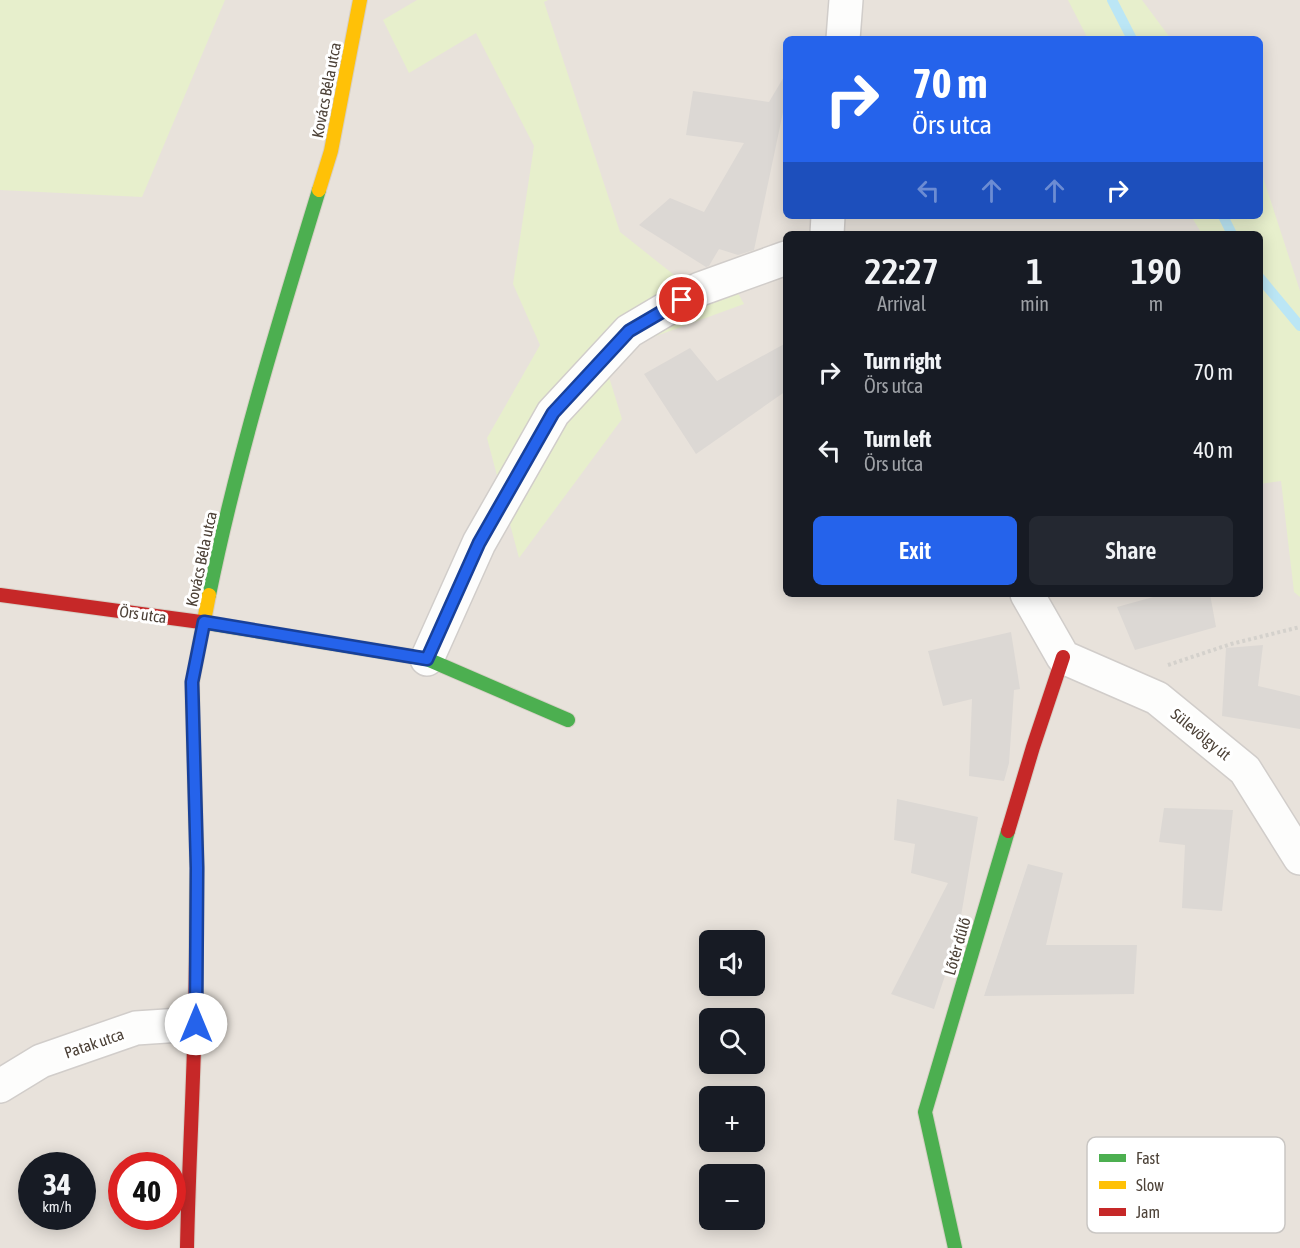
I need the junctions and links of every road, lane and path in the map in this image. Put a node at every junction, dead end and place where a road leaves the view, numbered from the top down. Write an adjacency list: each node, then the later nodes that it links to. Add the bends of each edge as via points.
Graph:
1 (360, 0): 7 (street, Kovács Béla utca, via 331,151 265,368 220,542)
2 (846, 0): 3 (street)
3 (843, 36)
4 (783, 259): 10 (street, via 700,289 629,331 553,413 479,543)
5 (0, 595): 7 (street, Örs utca)
6 (1029, 597): 9 (street)
7 (204, 622): 10 (street, Örs utca); 14 (street, Kovács Béla utca, via 192,682)
8 (1300, 627): 11 (path, via 1231,644)
9 (1063, 657): 11 (street, Sülevölgy út); 17 (street, Lőtér dűlő, via 925,1112)
10 (427, 659): 12 (street, Örs utca)
11 (1120, 680): 13 (street, Sülevölgy út, via 1157,698 1245,770)
12 (568, 720)
13 (1300, 858)
14 (196, 1024): 15 (street, Patak utca, via 136,1028 41,1061); 16 (street, Kovács Béla utca)
15 (0, 1086)
16 (188, 1248)
17 (955, 1248)

